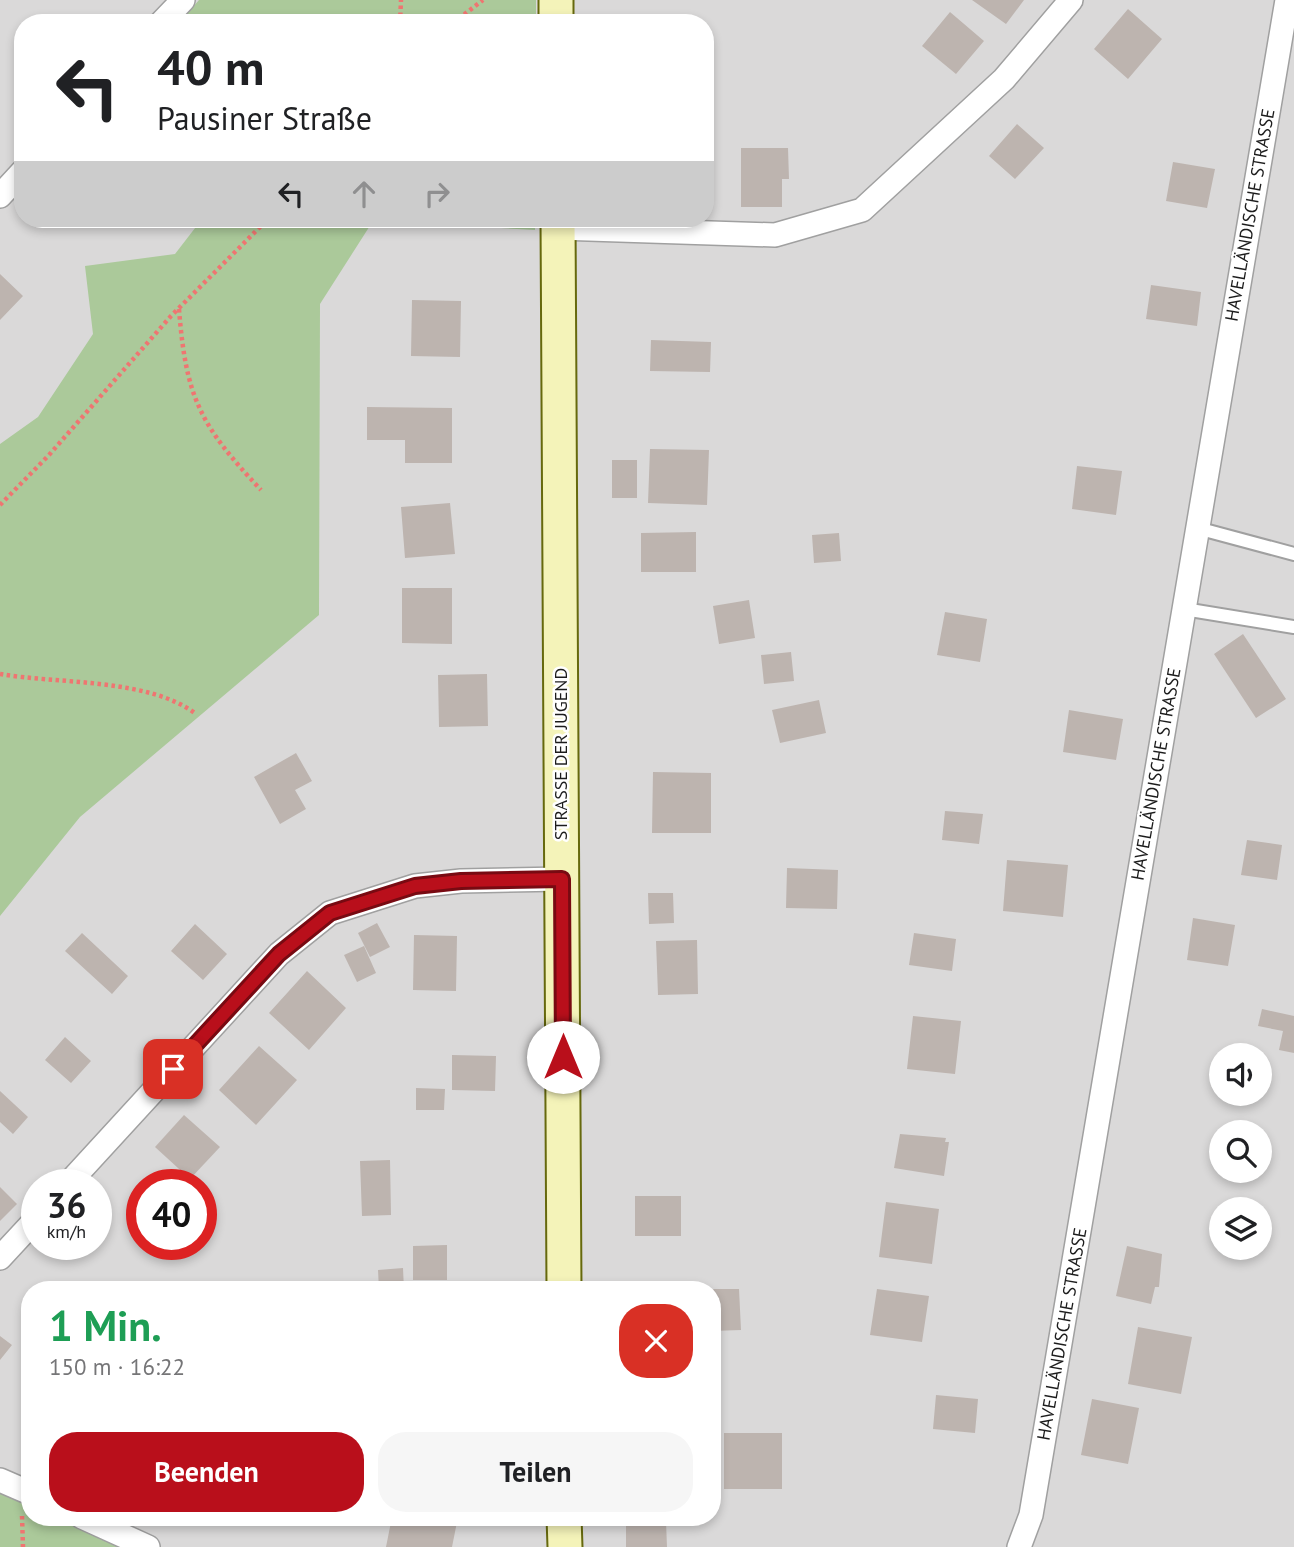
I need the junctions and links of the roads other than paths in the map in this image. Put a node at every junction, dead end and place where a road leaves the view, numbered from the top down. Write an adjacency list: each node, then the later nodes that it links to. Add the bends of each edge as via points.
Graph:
1 (183, 0): 4 (street)
2 (1071, 0): 8 (street, via 1004,79 862,210 775,235)
3 (1287, 0): 9 (street, HAVELLÄNDISCHE STRASSE)
4 (170, 14)
5 (14, 181): 6 (street)
6 (0, 196)
7 (558, 228): 13 (street, STRASSE DER JUGEND)
8 (648, 228)
9 (1197, 528): 10 (lane); 11 (street, HAVELLÄNDISCHE STRASSE)
10 (1294, 554)
11 (1184, 609): 12 (lane); 24 (street, HAVELLÄNDISCHE STRASSE, via 1031,1515)
12 (1294, 627)
13 (562, 879): 14 (street, via 415,886 330,913 279,954); 17 (street, STRASSE DER JUGEND)
14 (82, 1169)
15 (21, 1235): 16 (street)
16 (0, 1258)
17 (564, 1281)
18 (0, 1480): 19 (street)
19 (21, 1489)
20 (102, 1526): 22 (street)
21 (564, 1526): 23 (street)
22 (148, 1547)
23 (565, 1547)
24 (1019, 1547)

